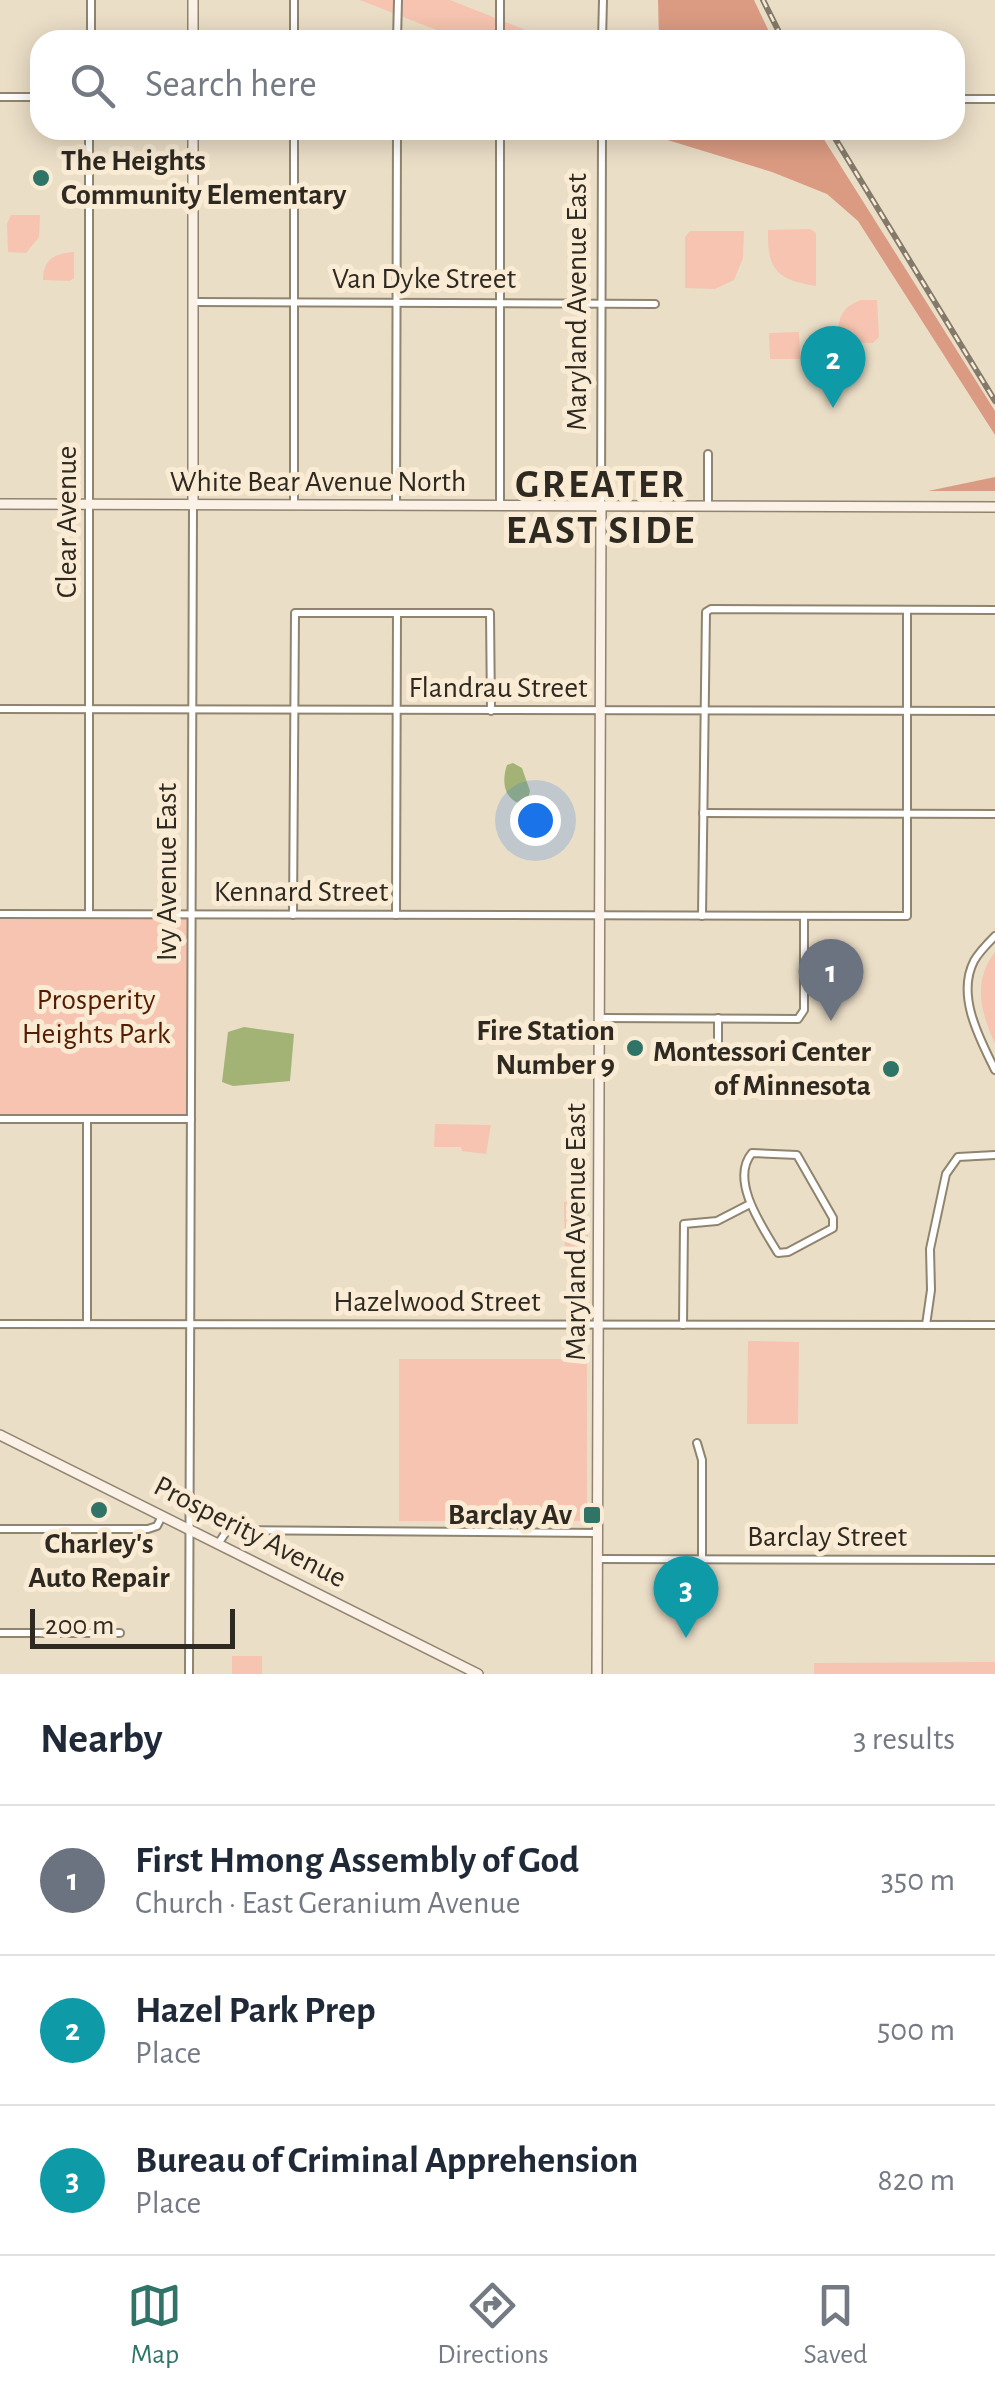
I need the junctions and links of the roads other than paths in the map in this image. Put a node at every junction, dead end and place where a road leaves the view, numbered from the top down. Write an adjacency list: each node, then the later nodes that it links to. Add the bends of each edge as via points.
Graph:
1 (90, 0): 7 (street)
2 (192, 0): 8 (main road)
3 (294, 0): 9 (street)
4 (398, 0): 10 (street)
5 (500, 0): 11 (street)
6 (602, 0): 12 (street)
7 (91, 30)
8 (192, 30)
9 (294, 30)
10 (397, 30)
11 (500, 30)
12 (602, 30)
13 (0, 97): 14 (street)
14 (30, 97)
15 (965, 100): 16 (street)
16 (995, 100)
17 (89, 140): 31 (street, Clear Avenue)
18 (193, 140): 25 (main road, Ivy Avenue East)
19 (294, 140): 23 (street)
20 (397, 140): 24 (street)
21 (500, 140): 26 (street)
22 (602, 140): 27 (street, Maryland Avenue East)
23 (293, 301): 24 (street, Van Dyke Street); 25 (street, Van Dyke Street); 33 (street)
24 (396, 301): 26 (street, Van Dyke Street); 34 (street)
25 (193, 302): 32 (main road, Ivy Avenue East)
26 (500, 302): 27 (street, Van Dyke Street); 36 (street)
27 (602, 303): 28 (street, Van Dyke Street); 37 (street, Maryland Avenue East)
28 (654, 304)
29 (708, 454): 38 (street)
30 (0, 504): 31 (main road, White Bear Avenue North)
31 (88, 505): 32 (main road, White Bear Avenue North); 43 (street, Clear Avenue)
32 (193, 506): 33 (main road, White Bear Avenue North); 44 (street, Ivy Avenue East)
33 (294, 507): 34 (main road, White Bear Avenue North)
34 (396, 507): 36 (main road, White Bear Avenue North)
35 (995, 507): 38 (main road, White Bear Avenue North)
36 (500, 508): 37 (main road, White Bear Avenue North)
37 (602, 508): 38 (main road, White Bear Avenue North); 51 (main road, Maryland Avenue East)
38 (708, 508)
39 (907, 610): 40 (street); 48 (street, via 710,609); 49 (street)
40 (995, 610)
41 (397, 614): 45 (street, via 295,612); 46 (street); 47 (street, via 490,614)
42 (0, 709): 43 (street, Flandrau Street)
43 (90, 709): 44 (street, Flandrau Street); 56 (street, Clear Avenue)
44 (192, 710): 45 (street, Flandrau Street); 57 (street, Ivy Avenue East)
45 (294, 710): 46 (street, Flandrau Street); 58 (street)
46 (397, 710): 47 (street, Flandrau Street); 59 (street)
47 (491, 711): 51 (street, Flandrau Street)
48 (703, 711): 49 (street, Flandrau Street); 51 (street, Flandrau Street); 52 (street)
49 (907, 711): 50 (street, Flandrau Street); 53 (street)
50 (995, 711)
51 (601, 712): 60 (main road, Maryland Avenue East)
52 (703, 813): 53 (street); 61 (street)
53 (907, 814): 54 (street); 62 (street, Kennard Street, via 906,916)
54 (995, 814)
55 (0, 914): 56 (street, Kennard Street)
56 (89, 914): 57 (street, Kennard Street)
57 (192, 914): 58 (street, Kennard Street); 70 (street, Ivy Avenue East)
58 (293, 915): 59 (street, Kennard Street)
59 (396, 915): 60 (street, Kennard Street)
60 (601, 916): 61 (street, Kennard Street); 64 (main road, Maryland Avenue East)
61 (702, 916): 62 (street, Kennard Street)
62 (804, 916): 65 (street, via 802,1017)
63 (995, 936): 67 (street, via 969,978 972,1020)
64 (601, 1018): 65 (street); 76 (main road, Maryland Avenue East)
65 (718, 1018): 66 (street)
66 (718, 1058)
67 (995, 1070)
68 (0, 1119): 69 (street)
69 (88, 1119): 70 (street); 74 (street)
70 (191, 1120): 75 (street, Ivy Avenue East)
71 (995, 1155): 78 (street, via 958,1157 946,1174 930,1249)
72 (750, 1204): 72 (street, via 781,1254 835,1225 792,1153 747,1158); 77 (street, via 717,1221 684,1224)
73 (0, 1324): 74 (street, Hazelwood Street)
74 (87, 1324): 75 (street, Hazelwood Street)
75 (190, 1324): 76 (street, Hazelwood Street); 84 (street, Ivy Avenue East)
76 (601, 1324): 77 (street, Hazelwood Street); 85 (main road, Maryland Avenue East)
77 (684, 1324): 78 (street, Hazelwood Street)
78 (926, 1325): 79 (street, Hazelwood Street)
79 (995, 1326)
80 (0, 1435): 82 (main road, Prosperity Avenue)
81 (697, 1443): 88 (street)
82 (162, 1516): 83 (street, via 148,1529); 84 (main road, Prosperity Avenue)
83 (0, 1529)
84 (187, 1531): 86 (main road, Prosperity Avenue); 92 (street, Ivy Avenue East)
85 (600, 1533): 86 (street, via 232,1530); 87 (main road, Maryland Avenue East)
86 (218, 1544): 93 (main road, Prosperity Avenue)
87 (600, 1559): 88 (street, Barclay Street); 94 (main road, Maryland Avenue East)
88 (702, 1560): 89 (street, Barclay Street)
89 (995, 1560)
90 (0, 1633): 91 (street)
91 (120, 1633)
92 (189, 1674)
93 (478, 1674)
94 (598, 1674)

